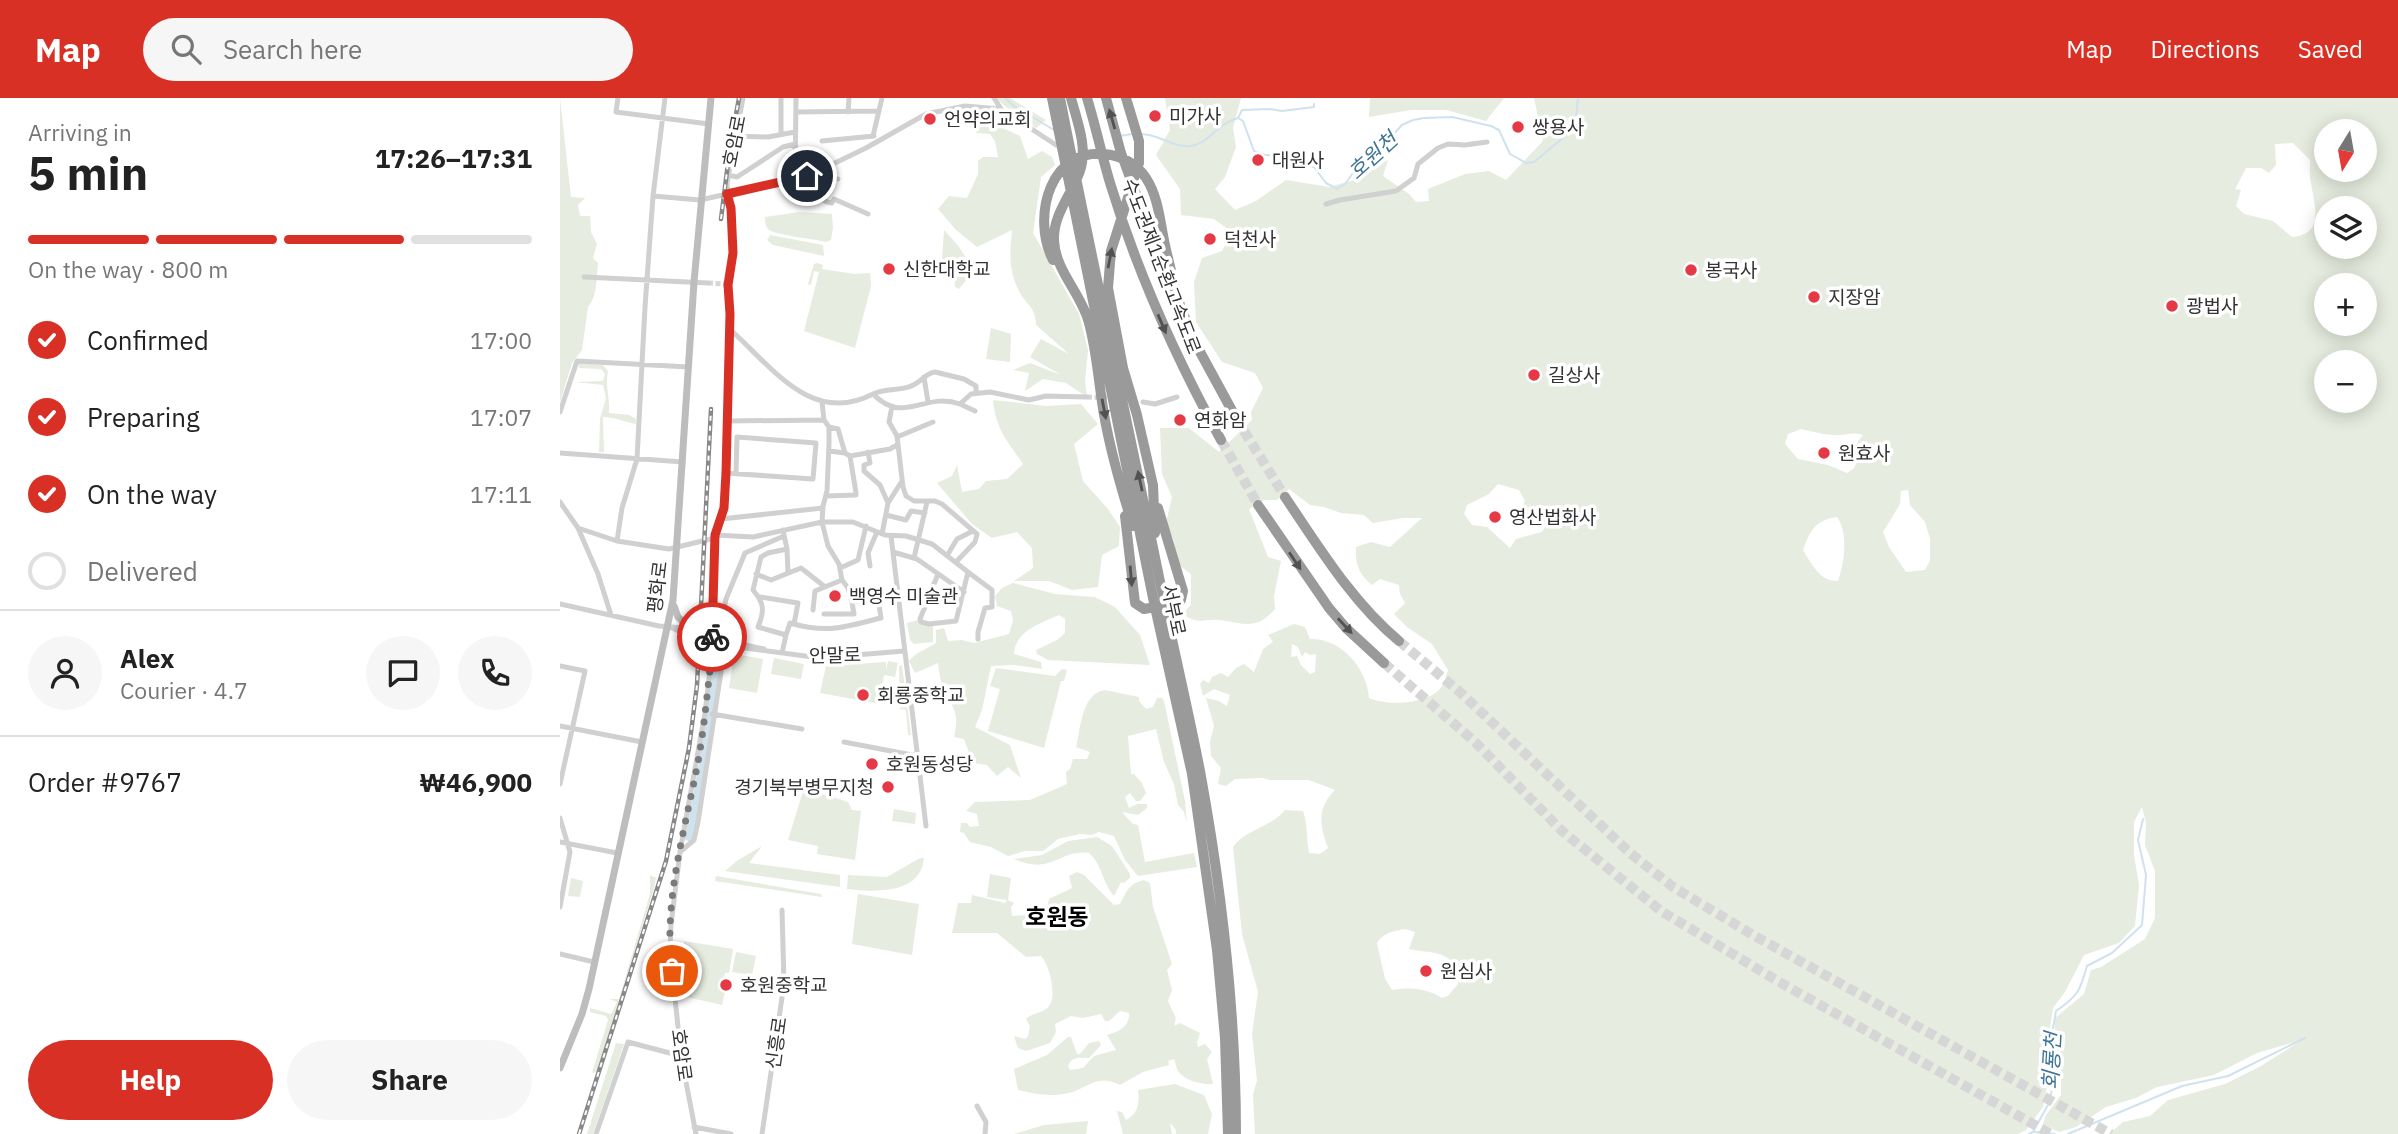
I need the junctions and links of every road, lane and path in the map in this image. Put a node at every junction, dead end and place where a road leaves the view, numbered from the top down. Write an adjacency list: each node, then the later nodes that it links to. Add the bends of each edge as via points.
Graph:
1 (618, 98): 20 (street, via 616,112)
2 (665, 98): 20 (street)
3 (711, 98): 21 (main road, 평화로)
4 (743, 98): 24 (street, 호암로)
5 (781, 98): 23 (street)
6 (796, 98): 18 (street)
7 (849, 98): 19 (street)
8 (882, 98): 17 (street)
9 (994, 98): 16 (street)
10 (1052, 98): 31 (highway, 서부로)
11 (1060, 98): 31 (highway, 서부로)
12 (1071, 98): 45 (highway, via 1083,151 1055,228 1055,246)
13 (1106, 98): 40 (highway, 수도권제1순환고속도로, one-way to 13, via 1121,152)
14 (1126, 98): 79 (highway, one-way to 14, via 1108,295 1116,236 1139,163 1139,141)
15 (1087, 101): 67 (highway, 수도권제1순환고속도로, one-way to 67, via 1136,260 1177,358)
16 (1001, 109): 25 (street, via 965,106 941,110); 29 (street)
17 (879, 111): 19 (street); 25 (street)
18 (796, 112): 19 (street); 22 (street)
19 (848, 112)
20 (662, 118): 21 (street); 36 (street)
21 (709, 124): 37 (main road, 평화로)
22 (795, 132): 23 (street); 28 (street)
23 (781, 134): 24 (street)
24 (734, 136): 30 (street, 호암로)
25 (873, 139): 26 (street); 32 (street)
26 (822, 141)
27 (1488, 142): 38 (street, via 1438,148 1418,164 1414,178 1396,191)
28 (795, 144): 30 (street, via 737,177); 33 (street)
29 (1056, 145)
30 (728, 175): 35 (street, 호암로)
31 (1071, 175): 106 (highway, 서부로); 107 (highway, 서부로, one-way to 31)
32 (807, 176): 33 (street); 34 (street)
33 (795, 179): 35 (street); 39 (street, via 798,186 827,202 834,199)
34 (838, 179)
35 (727, 194): 37 (street); 46 (street, 호암로, via 733,253 727,284)
36 (653, 196): 37 (street); 42 (street)
37 (700, 200): 43 (main road, 평화로)
38 (1326, 204)
39 (868, 214)
40 (1162, 255): 45 (highway, via 1152,188 1139,170 1124,159 1099,154 1074,160 1056,177 1046,200 1044,222 1048,248); 61 (highway, 수도권제1순환고속도로, via 1182,313)
41 (584, 277): 42 (street)
42 (647, 280): 43 (street); 47 (street)
43 (694, 282): 44 (street); 48 (main road, 평화로)
44 (708, 283)
45 (1076, 293): 78 (highway, one-way to 78, via 1089,323)
46 (730, 332): 54 (street, via 797,391); 63 (street, 호암로)
47 (642, 364): 48 (street); 60 (street, via 577,361); 73 (street)
48 (688, 367): 74 (main road, 평화로)
49 (924, 377): 50 (street, via 935,372 964,379 974,384); 51 (street, via 908,388); 55 (street)
50 (976, 393): 52 (street, via 990,391 1029,400); 57 (street)
51 (873, 394): 54 (street, via 848,403); 58 (street)
52 (1087, 397)
53 (1177, 397): 56 (street, via 1156,404)
54 (822, 402): 62 (street)
55 (928, 402): 57 (street); 58 (street, via 902,410)
56 (1143, 402)
57 (960, 404): 59 (street)
58 (892, 406): 66 (street, via 889,422)
59 (975, 411)
60 (560, 412)
61 (1236, 418)
62 (824, 420): 63 (street); 65 (street)
63 (727, 421): 75 (street, 호암로)
64 (933, 422): 66 (street)
65 (829, 427): 69 (street); 72 (street, via 838,429)
66 (897, 437): 68 (street)
67 (1221, 439)
68 (897, 445): 70 (street); 77 (street)
69 (829, 451): 72 (street); 80 (street)
70 (868, 452): 72 (street); 84 (street, via 870,463 864,465 864,471 880,485)
71 (560, 453): 73 (street)
72 (847, 454): 80 (street, via 856,495)
73 (637, 459): 74 (street); 99 (street)
74 (683, 462): 100 (main road, 평화로)
75 (726, 473): 76 (street); 89 (street, 호암로)
76 (736, 474): 76 (street, via 813,479 816,443 737,437)
77 (902, 481): 83 (street, via 910,499); 84 (street)
78 (1119, 485): 79 (highway, one-way to 79, via 1134,600 1144,609 1176,603 1183,595); 106 (highway)
79 (1153, 485): 107 (highway)
80 (826, 496): 86 (street)
81 (1285, 497): 131 (highway, via 1371,615)
82 (560, 502): 92 (street)
83 (927, 502): 87 (street); 93 (street, via 942,504)
84 (888, 503): 88 (street)
85 (1258, 505): 136 (highway, one-way to 136, via 1346,628)
86 (822, 508): 89 (street); 90 (street)
87 (925, 513): 88 (street, via 911,511 906,520); 98 (street)
88 (886, 515): 95 (street)
89 (721, 519): 96 (street, 호암로)
90 (822, 522): 91 (street); 94 (street); 109 (street)
91 (866, 526): 95 (street); 109 (street, via 858,561)
92 (578, 528): 99 (street); 124 (street)
93 (973, 531): 103 (street, via 957,540); 105 (street, via 978,538)
94 (784, 533): 96 (street); 101 (street); 130 (street, via 745,553)
95 (880, 533): 97 (street); 108 (street, via 867,553)
96 (715, 536): 100 (street); 130 (street, 호암로)
97 (891, 536): 98 (street); 102 (street)
98 (920, 540): 103 (street); 104 (street)
99 (617, 541): 100 (street)
100 (677, 547): 119 (main road, 평화로)
101 (787, 549): 111 (street); 112 (street, via 761,557)
102 (893, 552): 104 (street); 134 (street)
103 (948, 554): 105 (street)
104 (914, 558): 113 (street)
105 (957, 562): 110 (street)
106 (1147, 562): 118 (highway, 서부로)
107 (1157, 565): 118 (highway, 서부로)
108 (870, 566)
109 (840, 568): 114 (street)
110 (968, 572): 116 (street); 129 (street, via 992,590 992,607 985,608)
111 (788, 573): 112 (street, via 772,579); 115 (street, via 801,568)
112 (757, 574): 117 (street, via 753,590)
113 (938, 574): 116 (street); 116 (street, via 921,622 956,621)
114 (842, 580): 115 (street); 120 (street)
115 (824, 586): 122 (street, via 815,591)
116 (964, 592)
117 (760, 597): 125 (street, via 798,603); 128 (street, via 758,627)
118 (1158, 597): 138 (highway, 서부로)
119 (673, 600): 126 (main road, 평화로); 127 (main road, via 676,614)
120 (852, 602): 123 (street, via 854,614); 125 (street, via 878,598 881,618 830,630)
121 (560, 604): 124 (street, 안말로)
122 (813, 610)
123 (824, 614)
124 (611, 615): 126 (street, 안말로)
125 (794, 624): 128 (street, via 790,623)
126 (667, 626): 127 (street, 안말로); 130 (street, 안말로); 144 (main road, 평화로)
127 (691, 630): 130 (street, 안말로)
128 (786, 635): 135 (street)
129 (978, 639)
130 (714, 640): 132 (street, 안말로); 133 (street, 안말로); 139 (street, 호암로)
131 (1399, 641)
132 (725, 646): 133 (street, 안말로); 140 (street)
133 (767, 650): 135 (street, 안말로)
134 (904, 651): 135 (street, 안말로, via 820,659); 146 (street)
135 (782, 653)
136 (1384, 663)
137 (560, 666): 142 (street, via 585,671)
138 (1175, 675): 168 (highway, 서부로, via 1213,911 1224,1026); 169 (highway, 서부로, via 1200,772 1221,909)
139 (705, 713): 140 (street); 147 (street, 호암로)
140 (715, 714): 143 (street); 148 (street)
141 (560, 726): 142 (street)
142 (573, 728): 144 (street); 149 (street)
143 (802, 729)
144 (642, 742): 155 (main road, 평화로)
145 (844, 743): 146 (street)
146 (917, 756): 151 (street)
147 (698, 760): 148 (street); 154 (street, 호암로)
148 (708, 762): 154 (street, via 694,840)
149 (560, 784)
150 (560, 817): 153 (street)
151 (926, 826)
152 (560, 842): 153 (street)
153 (569, 844): 155 (street); 156 (street)
154 (680, 852): 160 (street, 호암로, via 670,949)
155 (617, 853): 159 (main road, 평화로)
156 (560, 907)
157 (782, 909): 166 (street, 신흥로, via 784,984)
158 (560, 954): 159 (street)
159 (594, 961): 161 (main road, 평화로, via 582,1014)
160 (681, 1056): 163 (street, 호암로); 164 (street, via 628,1042)
161 (561, 1065)
162 (977, 1106): 167 (street, via 986,1122)
163 (695, 1130): 165 (street)
164 (596, 1134)
165 (731, 1134)
166 (762, 1134)
167 (985, 1134)
168 (1227, 1134)
169 (1236, 1134)

